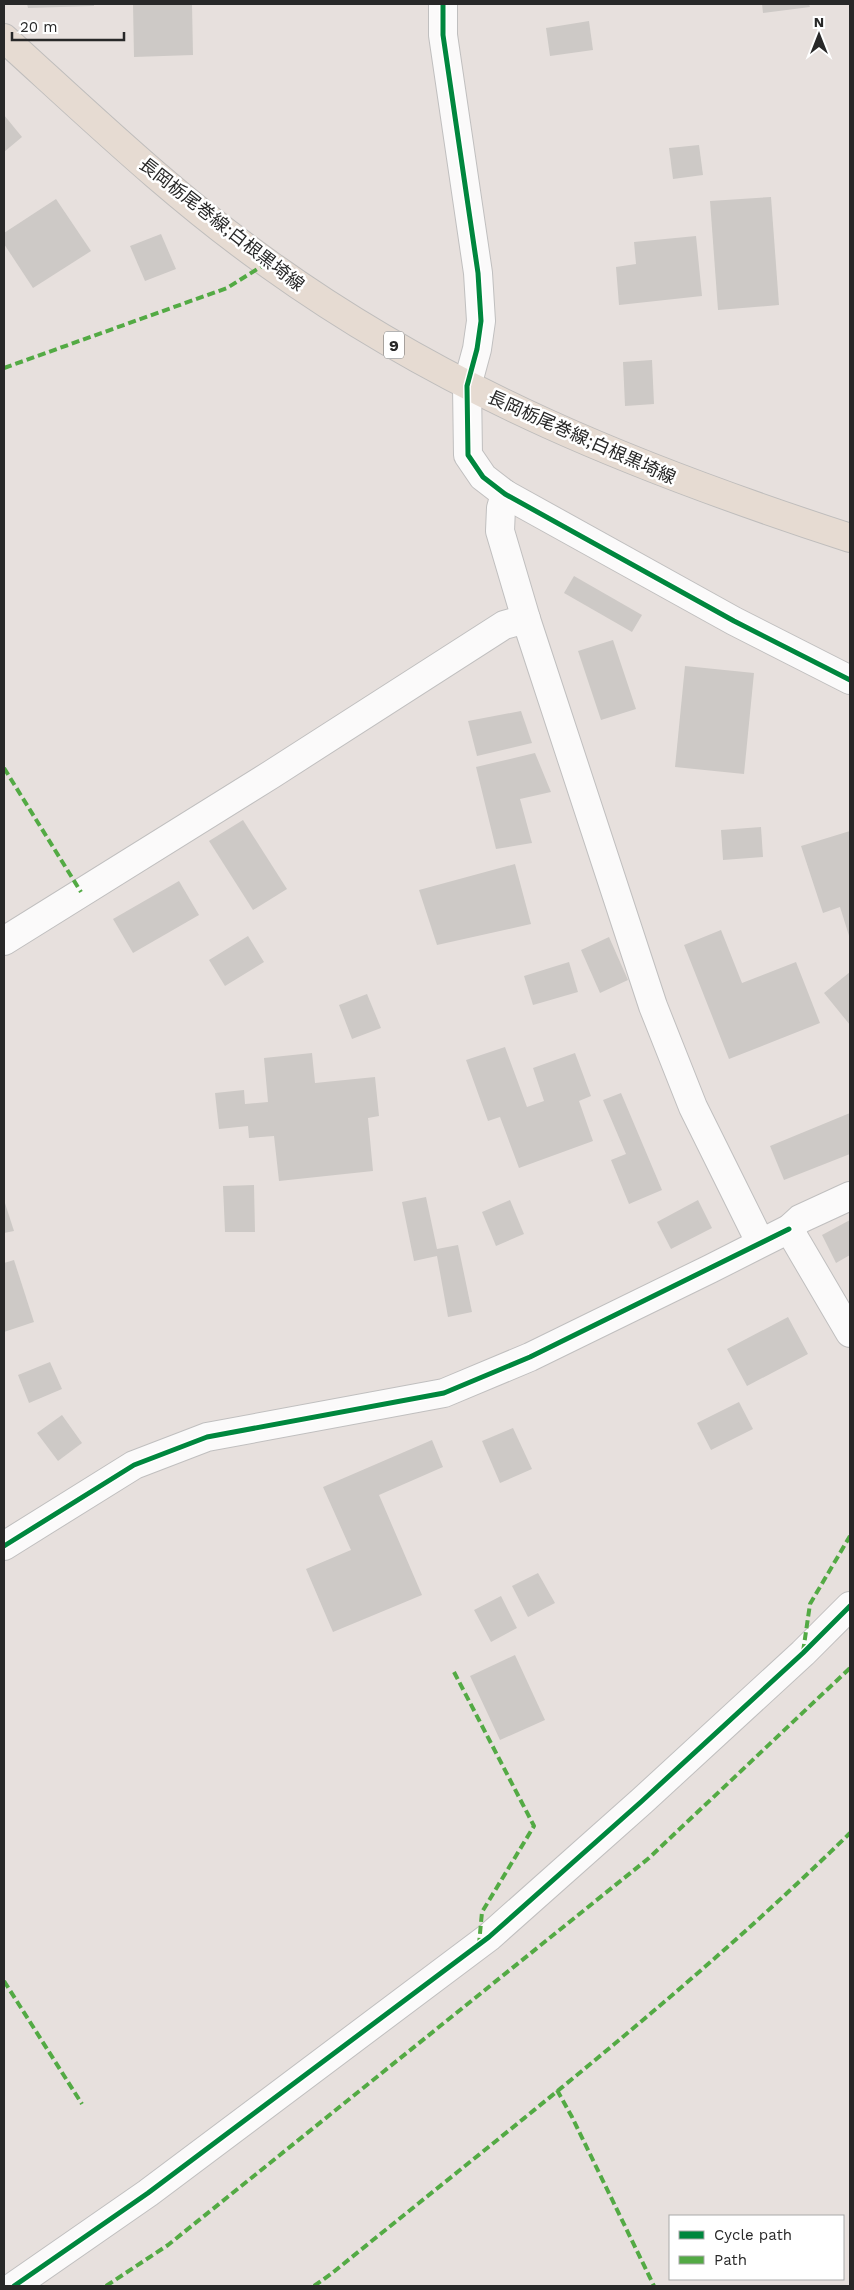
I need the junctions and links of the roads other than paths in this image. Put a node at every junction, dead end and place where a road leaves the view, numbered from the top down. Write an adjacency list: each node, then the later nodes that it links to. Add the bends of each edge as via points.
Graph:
1 (443, 4): 3 (street, via 444,35 480,302 477,349)
2 (4, 38): 3 (main road, 長岡栃尾巻線;白根黒埼線 / 9, via 187,200 267,263 381,337)
3 (467, 386): 4 (street, via 468,455 483,477); 5 (main road, 長岡栃尾巻線;白根黒埼線 / 9, via 681,481)
4 (505, 494): 6 (street, via 500,531); 7 (street, via 734,621)
5 (850, 538)
6 (526, 619): 8 (street, via 504,625); 11 (street, via 669,1048 693,1108)
7 (850, 680)
8 (4, 941)
9 (850, 1196): 10 (street, via 800,1219)
10 (789, 1229): 11 (street); 12 (street)
11 (760, 1242): 13 (street, via 539,1352 444,1393 206,1437 172,1448 134,1465)
12 (850, 1333)
13 (4, 1546)
14 (850, 1606): 15 (street, via 693,1754 489,1937 148,2193)
15 (14, 2286)

